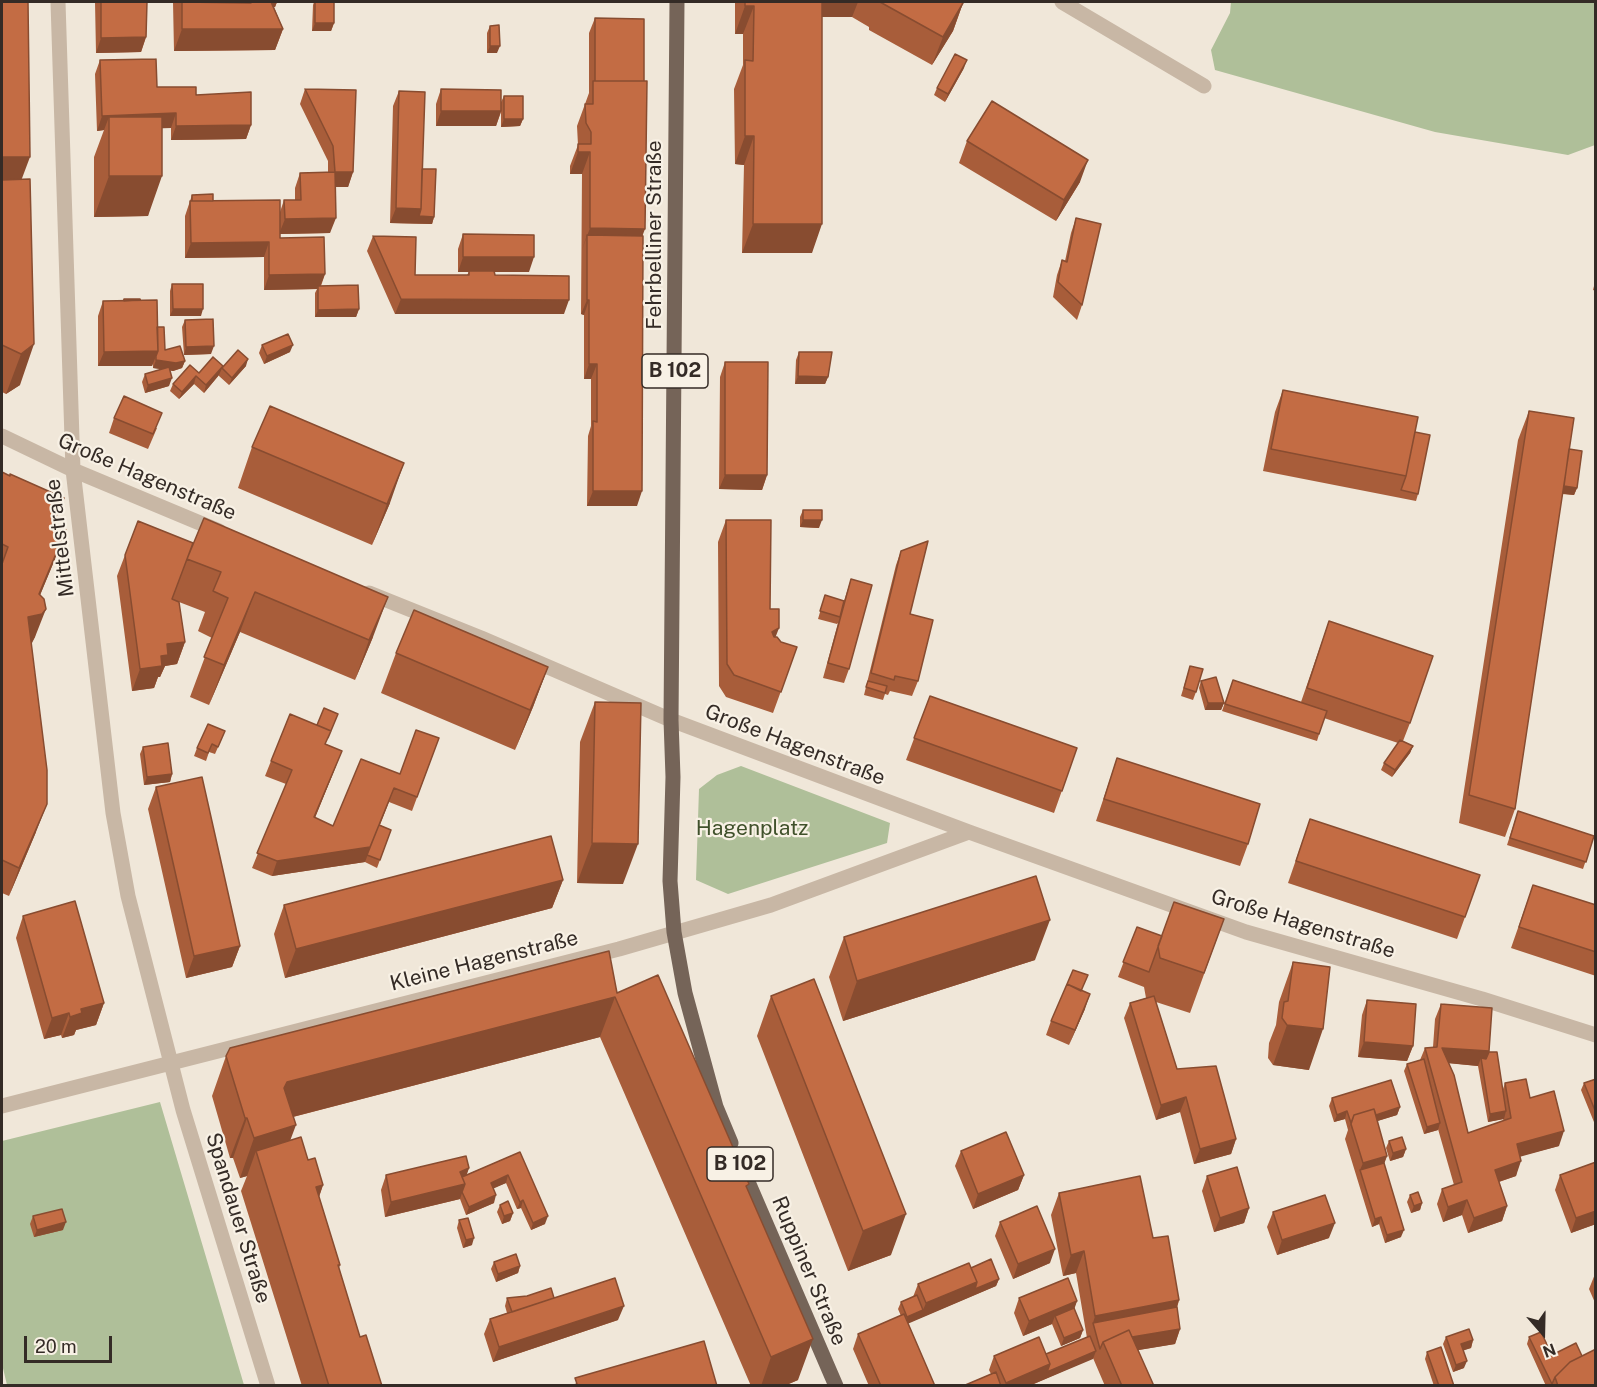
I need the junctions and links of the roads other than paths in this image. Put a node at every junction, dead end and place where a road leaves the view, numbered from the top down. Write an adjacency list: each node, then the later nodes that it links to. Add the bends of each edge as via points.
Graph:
1 (58, 2): 6 (street, Mittelstraße)
2 (677, 2): 9 (main road, Fehrbelliner Straße / B 102)
3 (1062, 2): 4 (street)
4 (1204, 86)
5 (2, 436): 6 (street, Große Hagenstraße)
6 (73, 470): 7 (street, Große Hagenstraße); 13 (street, Mittelstraße, via 113,813 128,896)
7 (238, 539)
8 (359, 589): 9 (street, Große Hagenstraße)
9 (671, 720): 10 (street, Große Hagenstraße); 11 (main road, B 102, via 670,881)
10 (969, 832): 11 (street, Kleine Hagenstraße, via 771,905); 12 (street, Große Hagenstraße, via 1246,932)
11 (674, 932): 13 (street, Kleine Hagenstraße); 16 (main road, Ruppiner Straße / B 102, via 687,1002 716,1107)
12 (1596, 1035)
13 (171, 1062): 14 (street, Kleine Hagenstraße); 15 (street, Spandauer Straße)
14 (2, 1106)
15 (268, 1386)
16 (836, 1386)

